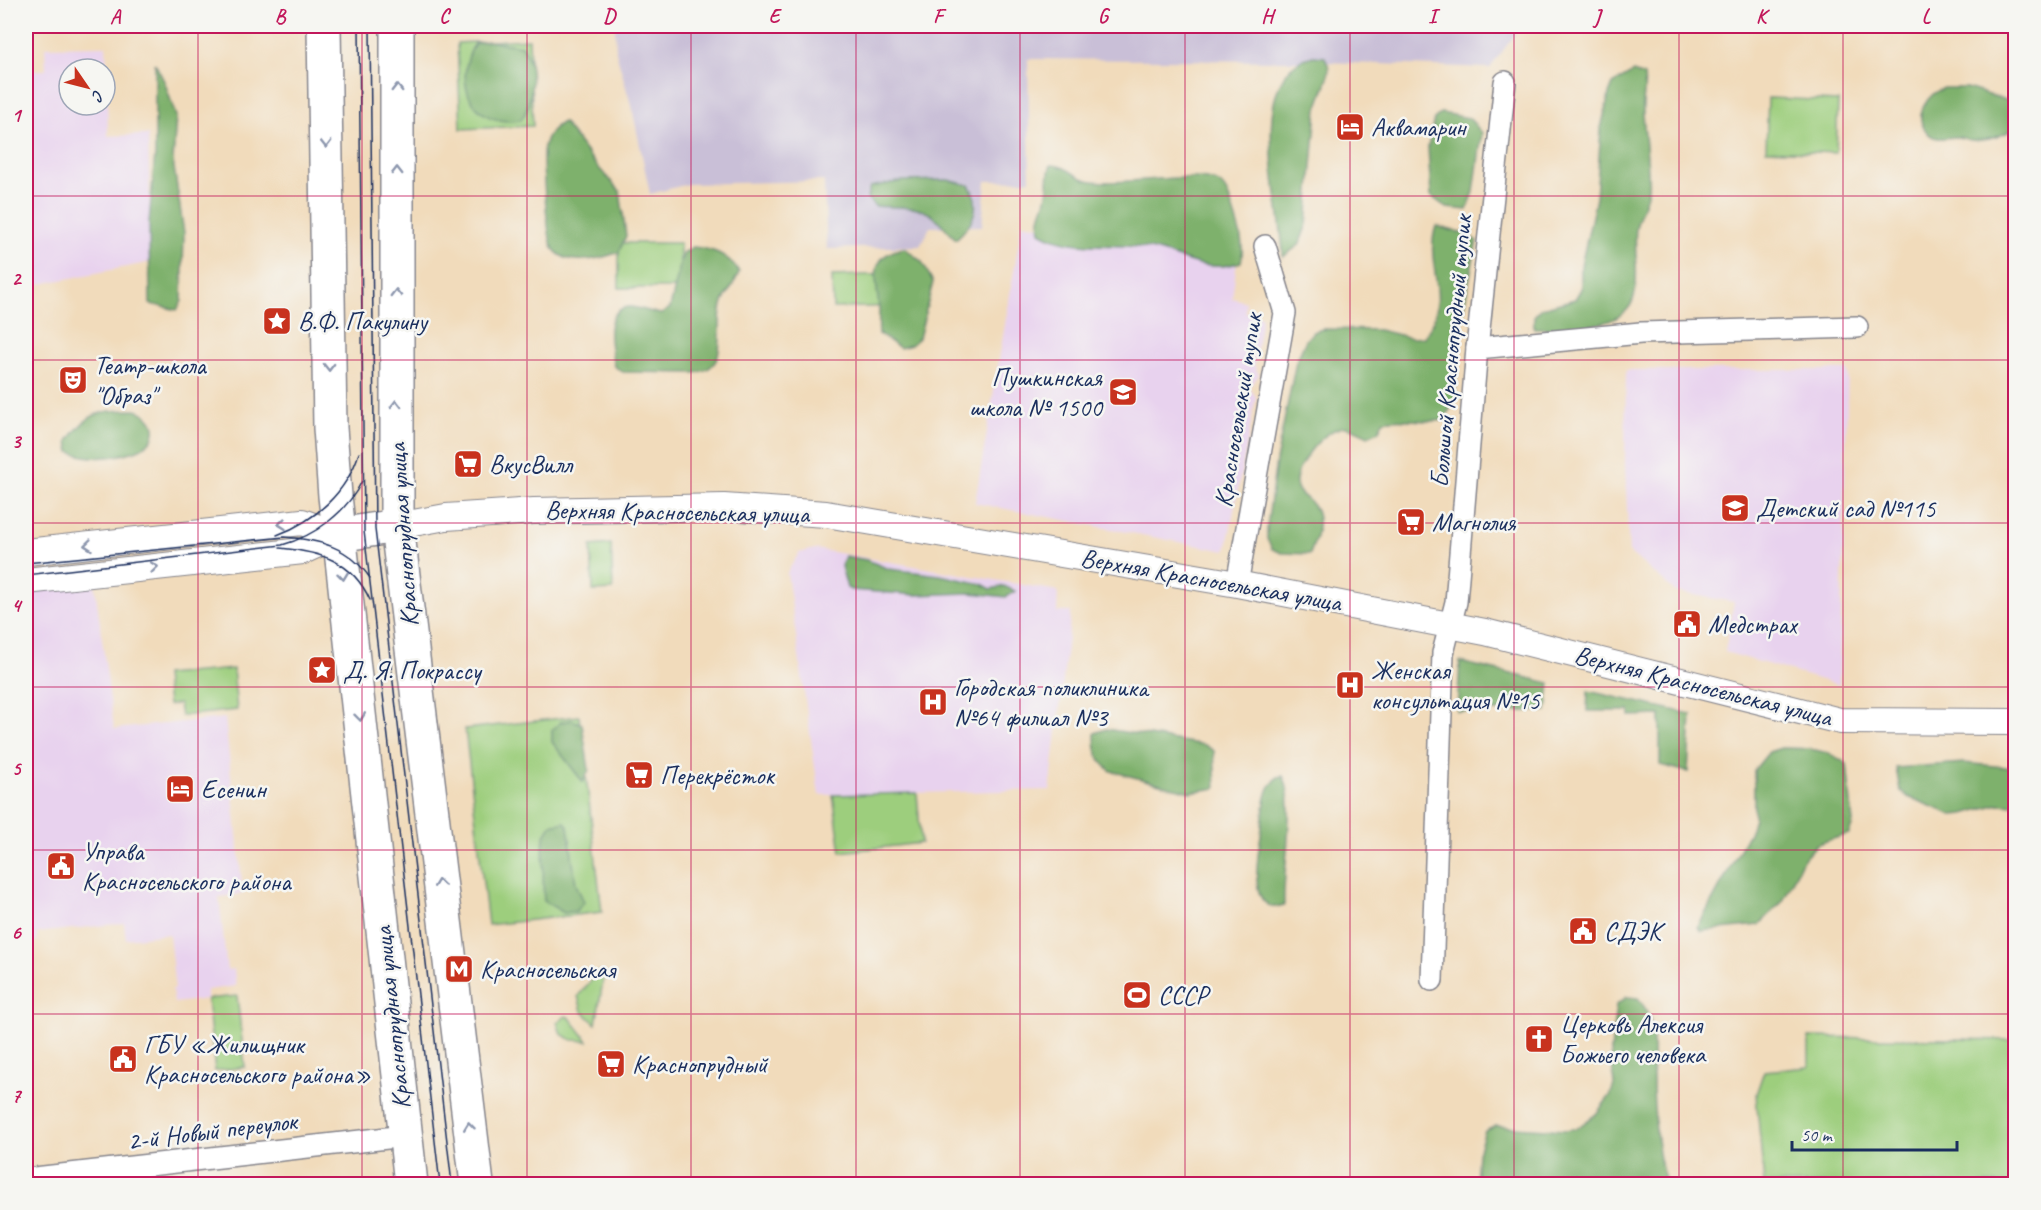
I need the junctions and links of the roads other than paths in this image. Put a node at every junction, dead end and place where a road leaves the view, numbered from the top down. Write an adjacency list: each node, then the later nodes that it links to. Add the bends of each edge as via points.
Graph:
1 (324, 26): 8 (main road, Краснопрудная улица, one-way to 8, via 330,428)
2 (397, 26): 7 (main road, Краснопрудная улица, one-way to 2)
3 (1506, 82): 6 (street, Большой Краснопрудный тупик)
4 (1265, 246): 11 (street, Красносельский тупик, via 1285,313)
5 (1857, 327): 6 (street, via 1641,333)
6 (1477, 348): 12 (street, Большой Краснопрудный тупик, via 1456,602)
7 (397, 526): 8 (main road); 11 (street, Верхняя Красносельская улица, via 512,511 759,508 942,532); 18 (main road, Краснопрудная улица, one-way to 7)
8 (338, 535): 9 (street, one-way to 9, via 302,522); 10 (street, one-way to 8, via 303,551); 15 (main road, Краснопрудная улица, one-way to 15)
9 (26, 552)
10 (26, 581)
11 (1237, 584): 12 (street, Верхняя Красносельская улица)
12 (1449, 625): 13 (street, Верхняя Красносельская улица, via 1840,721); 14 (street, Большой Краснопрудный тупик, via 1443,653)
13 (2016, 722)
14 (1432, 980)
15 (405, 1136): 16 (street, 2-й Новый переулок); 17 (main road, Краснопрудная улица)
16 (26, 1179)
17 (411, 1185)
18 (477, 1185)

